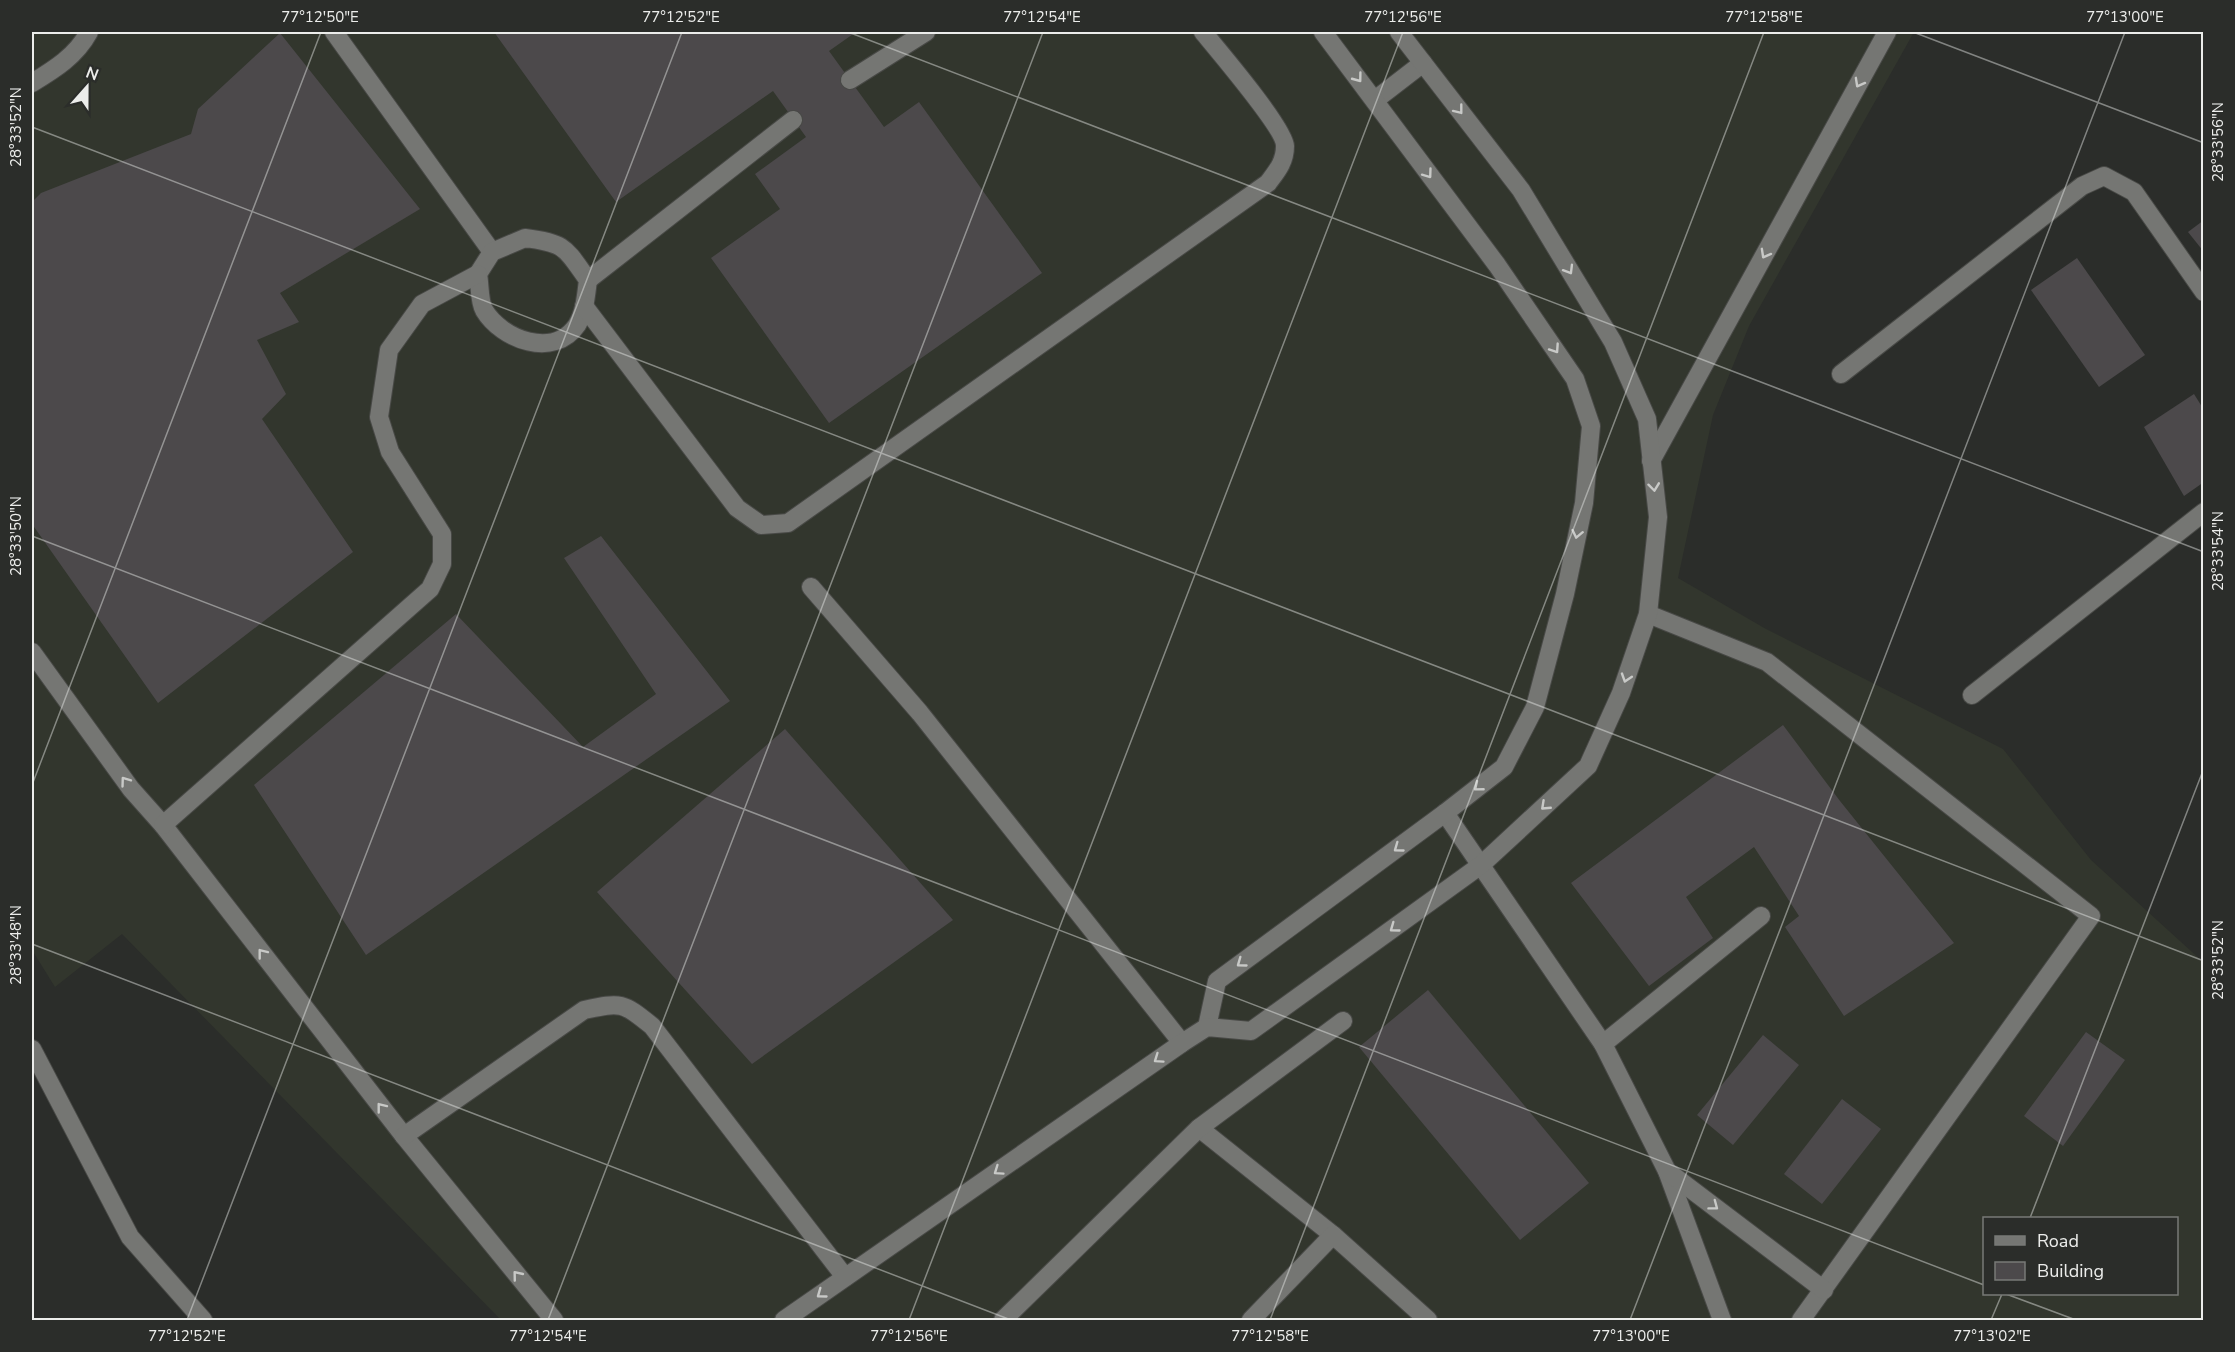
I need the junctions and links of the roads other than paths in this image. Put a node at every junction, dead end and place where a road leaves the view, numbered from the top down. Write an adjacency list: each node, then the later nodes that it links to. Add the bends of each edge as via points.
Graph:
1 (89, 32): 10 (street, via 82,46 63,63)
2 (334, 32): 13 (street)
3 (926, 32): 9 (street)
4 (1203, 32): 17 (street, via 1266,112 1285,143 1283,162 1268,183 788,523 761,525 737,508)
5 (1323, 32): 11 (street, one-way to 11)
6 (1399, 32): 8 (street)
7 (1887, 32): 19 (street, one-way to 19)
8 (1423, 63): 11 (street); 19 (street, one-way to 19, via 1521,190 1613,342 1647,419)
9 (850, 80)
10 (32, 83)
11 (1375, 100): 25 (street, one-way to 25, via 1497,265 1575,379 1591,426 1584,503 1535,707 1503,766)
12 (794, 120): 15 (street)
13 (492, 252): 14 (street); 15 (street, via 525,238 555,242)
14 (478, 274): 17 (street, via 483,309 504,332 528,343 560,340 576,325); 26 (street, via 422,304 389,350 379,417 390,452 442,534 442,564 430,589)
15 (588, 280): 17 (street)
16 (2204, 292): 18 (street, via 2134,192 2104,176 2082,186)
17 (584, 306)
18 (1841, 374)
19 (1651, 461): 22 (street, one-way to 22, via 1658,517)
20 (2204, 512): 24 (street)
21 (811, 587): 31 (street, via 920,713)
22 (1648, 614): 27 (street, one-way to 27, via 1621,693 1588,766); 40 (street, via 1767,662 2091,916)
23 (32, 652): 26 (street, one-way to 23, via 131,789)
24 (1972, 695)
25 (1445, 813): 27 (street); 30 (street, one-way to 30, via 1217,981)
26 (163, 825): 36 (street, one-way to 26)
27 (1481, 865): 30 (street, one-way to 30, via 1251,1031); 32 (street)
28 (1761, 916): 32 (street)
29 (1343, 1022): 35 (street)
30 (1207, 1027): 31 (street)
31 (1182, 1043): 39 (street, one-way to 39)
32 (1603, 1044): 37 (street)
33 (32, 1049): 34 (street)
34 (39, 1078): 41 (street, via 130,1237)
35 (1198, 1128): 38 (street); 44 (street)
36 (404, 1136): 39 (street, via 584,1010 627,1005 652,1026); 42 (street, one-way to 36)
37 (1667, 1171): 40 (street, one-way to 40); 47 (street)
38 (1333, 1234): 45 (street); 46 (street)
39 (845, 1277): 43 (street, one-way to 43)
40 (1824, 1290): 48 (street)
41 (203, 1320)
42 (554, 1320)
43 (784, 1320)
44 (1003, 1320)
45 (1251, 1320)
46 (1428, 1320)
47 (1722, 1320)
48 (1801, 1320)

